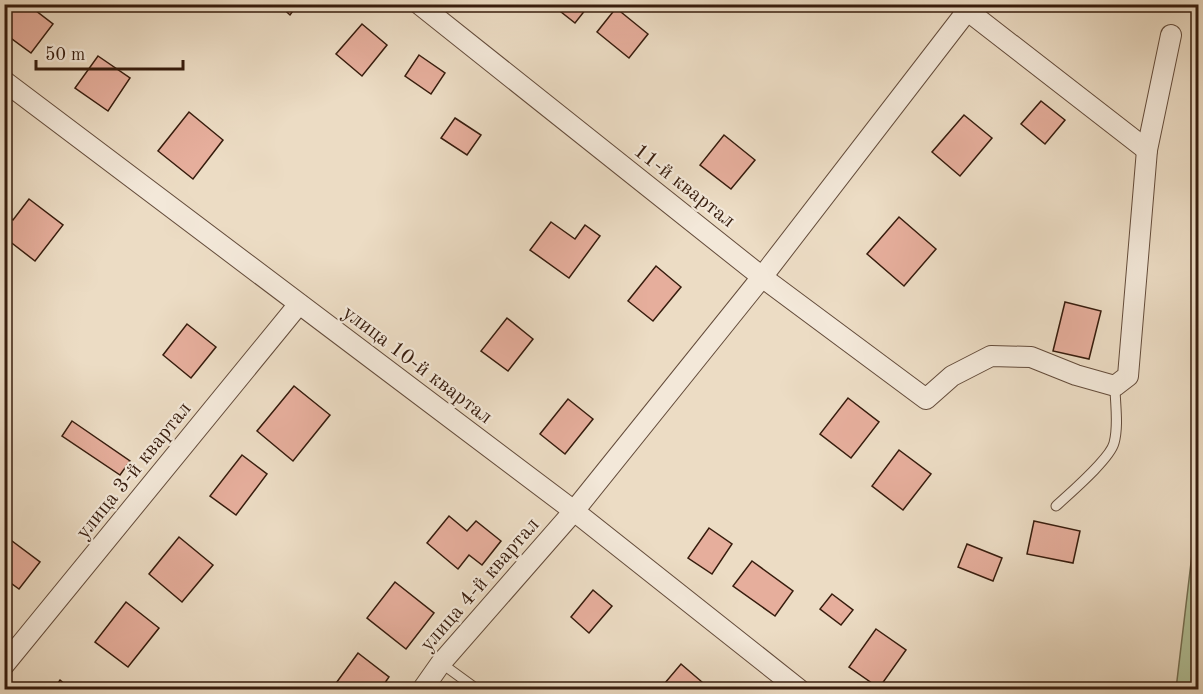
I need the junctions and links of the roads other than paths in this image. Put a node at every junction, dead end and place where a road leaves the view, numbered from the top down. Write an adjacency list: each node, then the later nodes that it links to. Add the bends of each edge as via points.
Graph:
1 (419, 4): 6 (street, 11-й квартал)
2 (963, 8): 5 (street); 6 (street, улица 4-й квартал)
3 (1171, 34): 5 (street)
4 (6, 84): 7 (street, улица 10-й квартал)
5 (1147, 150): 8 (street, via 1128,376)
6 (762, 277): 8 (street, 11-й квартал, via 926,399 952,376 991,356 1031,357); 10 (street, улица 4-й квартал)
7 (299, 304): 10 (street, улица 10-й квартал); 12 (street, улица 3-й квартал)
8 (1114, 386): 9 (lane, via 1114,444 1106,457)
9 (1056, 506)
10 (574, 511): 11 (street, улица 4-й квартал); 15 (street, улица 10-й квартал)
11 (441, 663): 13 (street, улица 4-й квартал); 14 (lane)
12 (4, 665)
13 (422, 690)
14 (478, 690)
15 (800, 690)

